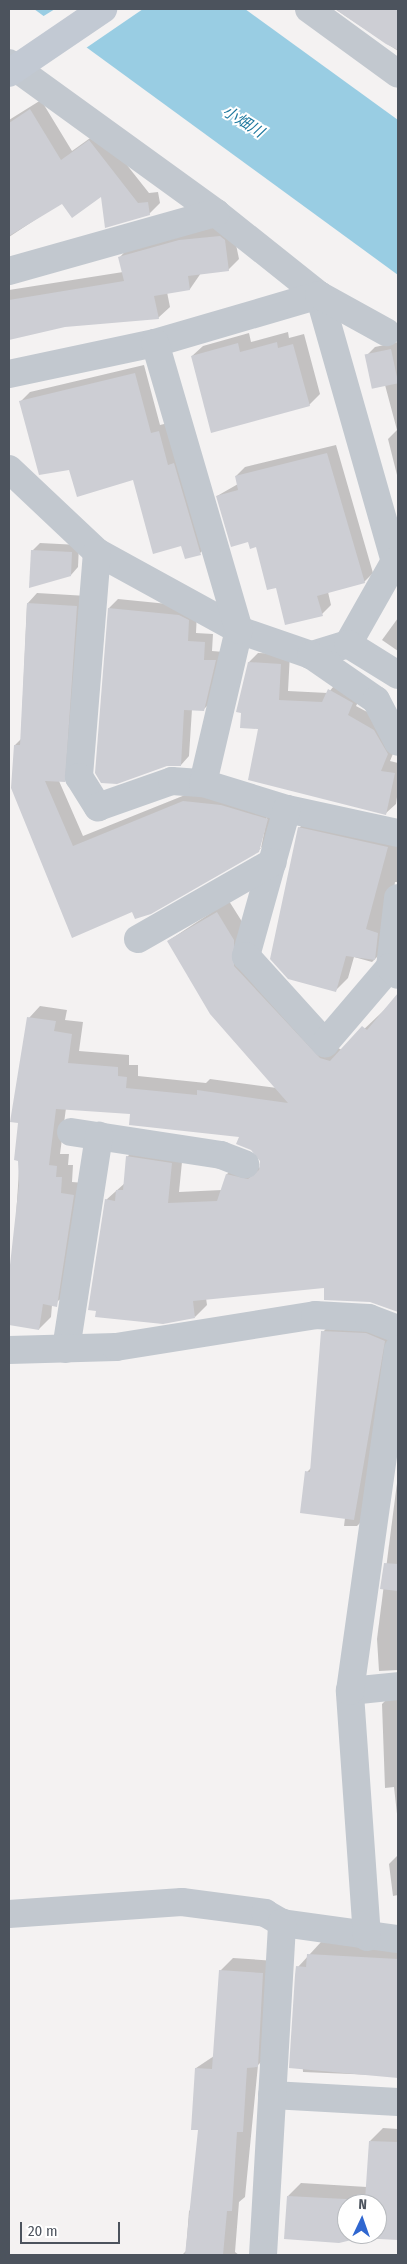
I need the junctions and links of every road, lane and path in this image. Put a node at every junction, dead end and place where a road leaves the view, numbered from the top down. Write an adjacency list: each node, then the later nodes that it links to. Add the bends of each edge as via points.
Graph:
1 (102, 9): 3 (main road)
2 (310, 9): 4 (street)
3 (11, 68): 5 (street)
4 (398, 74)
5 (216, 213): 6 (street); 7 (street)
6 (9, 271)
7 (319, 295): 8 (street); 9 (street); 13 (street)
8 (386, 332)
9 (154, 344): 10 (street); 14 (street)
10 (9, 374)
11 (9, 469): 12 (street)
12 (97, 552): 14 (street); 19 (street, via 78,777 98,807 172,780)
13 (397, 559): 15 (street)
14 (239, 630): 16 (street); 19 (street)
15 (348, 644): 16 (street); 17 (street)
16 (311, 654): 18 (street, via 376,700)
17 (398, 675)
18 (398, 742)
19 (203, 783): 20 (street)
20 (287, 809): 21 (street); 22 (street)
21 (398, 833)
22 (273, 862): 24 (street); 25 (street, via 246,956 326,1043)
23 (398, 898): 25 (street)
24 (138, 939)
25 (394, 971)
26 (70, 1132): 27 (street)
27 (99, 1136): 28 (street, via 221,1154); 30 (street)
28 (245, 1164)
29 (398, 1329): 30 (street, via 369,1318 315,1315 116,1347)
30 (66, 1349): 32 (street)
31 (398, 1349): 34 (street)
32 (9, 1350)
33 (398, 1686): 34 (street)
34 (350, 1691): 37 (street)
35 (9, 1914): 36 (street, via 182,1902 265,1913)
36 (282, 1924): 37 (street); 39 (street)
37 (367, 1937): 38 (street)
38 (398, 1939)
39 (272, 2095): 40 (street); 41 (street)
40 (398, 2102)
41 (263, 2255)

